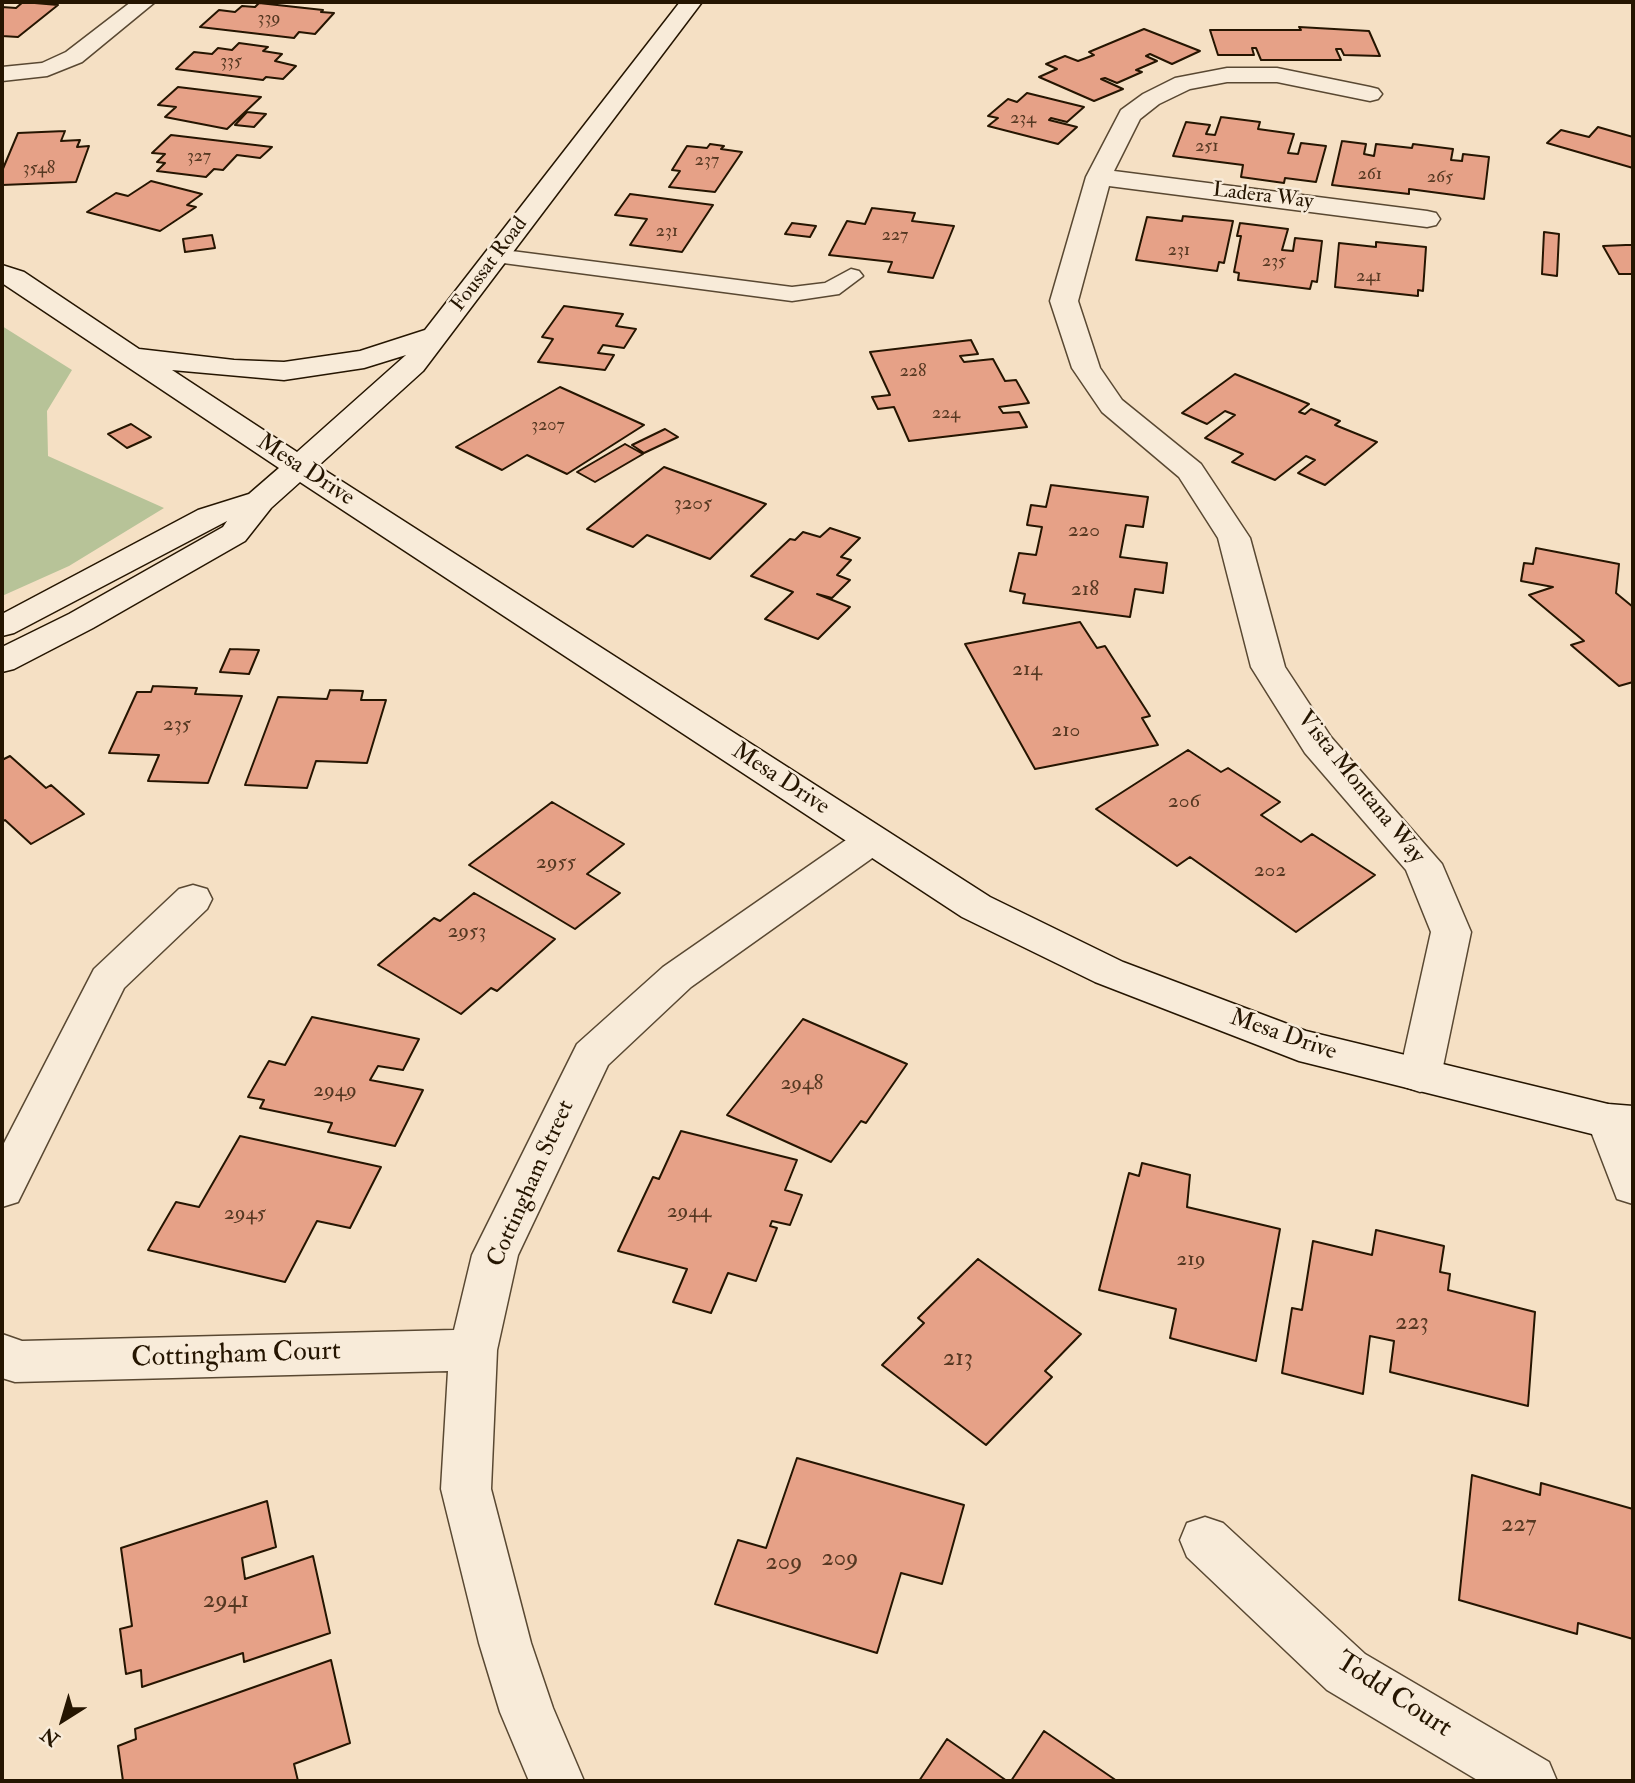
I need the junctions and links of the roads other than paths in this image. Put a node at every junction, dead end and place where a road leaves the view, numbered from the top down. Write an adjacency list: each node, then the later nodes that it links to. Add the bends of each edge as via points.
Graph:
1 (144, 2): 3 (street, via 74,57 47,69)
2 (691, 2): 7 (street, Foussat Road)
3 (2, 74)
4 (1370, 94): 5 (street, Vista Montana Way, via 1277,75 1227,75 1184,83 1151,99 1130,116)
5 (1099, 177): 6 (street, Ladera Way); 18 (street, Vista Montana Way, via 1064,301 1086,368 1112,406 1190,471 1234,538 1268,667 1318,745 1423,864 1451,932)
6 (1427, 219)
7 (496, 256): 9 (lane, via 792,294 831,289); 10 (street, Foussat Road)
8 (2, 273): 11 (street, Mesa Drive)
9 (851, 276)
10 (435, 336): 11 (street, via 364,359 284,372); 12 (street, Foussat Road, via 413,365)
11 (130, 356): 12 (street, Mesa Drive)
12 (300, 468): 13 (street, Foussat Road); 16 (street, Mesa Drive)
13 (260, 501): 14 (street, Foussat Road, via 209,517); 15 (street, Foussat Road, via 234,534)
14 (2, 626)
15 (2, 661)
16 (872, 840): 18 (street, Mesa Drive, via 976,907 1109,972 1299,1045); 22 (street, Cottingham Street, via 677,977 592,1055 495,1255)
17 (193, 899): 21 (street, via 108,979)
18 (1420, 1076): 19 (street, Mesa Drive)
19 (1621, 1122): 20 (street)
20 (1633, 1186)
21 (2, 1189)
22 (473, 1350): 23 (street, Cottingham Court, via 15,1362); 25 (street, Cottingham Street, via 466,1489 527,1712)
23 (2, 1354)
24 (1205, 1540): 26 (street, Todd Court, via 1346,1672)
25 (557, 1781)
26 (1530, 1781)

